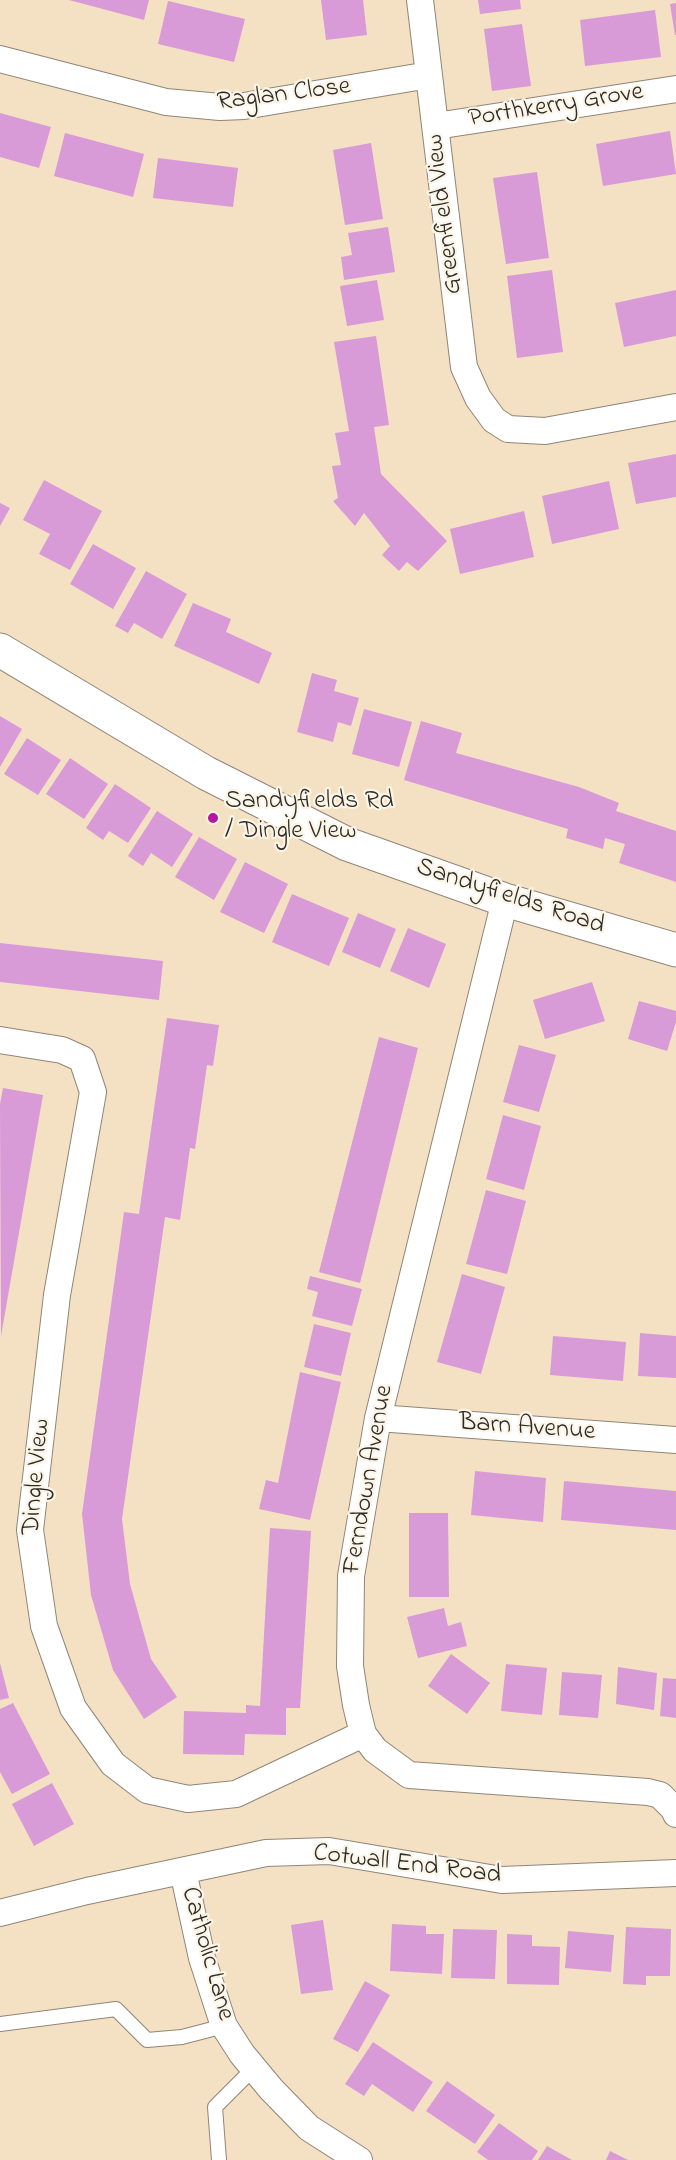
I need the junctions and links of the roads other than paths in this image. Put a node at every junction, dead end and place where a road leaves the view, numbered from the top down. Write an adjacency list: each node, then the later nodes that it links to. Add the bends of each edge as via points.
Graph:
1 (420, 0): 3 (street, Greenfield View)
2 (0, 59): 3 (street, Raglan Close, via 166,102 220,107)
3 (429, 75): 5 (street, Greenfield View)
4 (676, 89): 5 (street, Porthkerry Grove)
5 (436, 126): 6 (street, Greenfield View, via 464,367 478,398 494,420 508,429 545,431)
6 (676, 406)
7 (0, 650): 8 (street, Sandyfields Road, via 206,773 347,844)
8 (505, 900): 9 (street, Sandyfields Road); 11 (street, Ferndown Avenue)
9 (676, 950)
10 (0, 1040): 13 (street, Dingle View, via 62,1050 81,1059 93,1092 57,1295 30,1530 44,1626 73,1708 113,1764 147,1790 188,1799 236,1794)
11 (378, 1418): 12 (street, Barn Avenue); 13 (street, Ferndown Avenue, via 351,1576 350,1666)
12 (676, 1440)
13 (363, 1734): 14 (street, via 375,1750 409,1775 648,1792 660,1796)
14 (676, 1814)
15 (183, 1871): 16 (street, Cotwall End Road, via 266,1853 329,1851 502,1880); 17 (street, Cotwall End Road); 19 (street, Catholic Lane, via 202,1958)
16 (676, 1873)
17 (0, 1914)
18 (0, 2024): 19 (lane, via 116,2009 147,2040 182,2037)
19 (224, 2026): 20 (street, Catholic Lane)
20 (254, 2068): 21 (lane, via 215,2107); 22 (street, Catholic Lane, via 309,2128)
21 (219, 2160)
22 (359, 2160)

